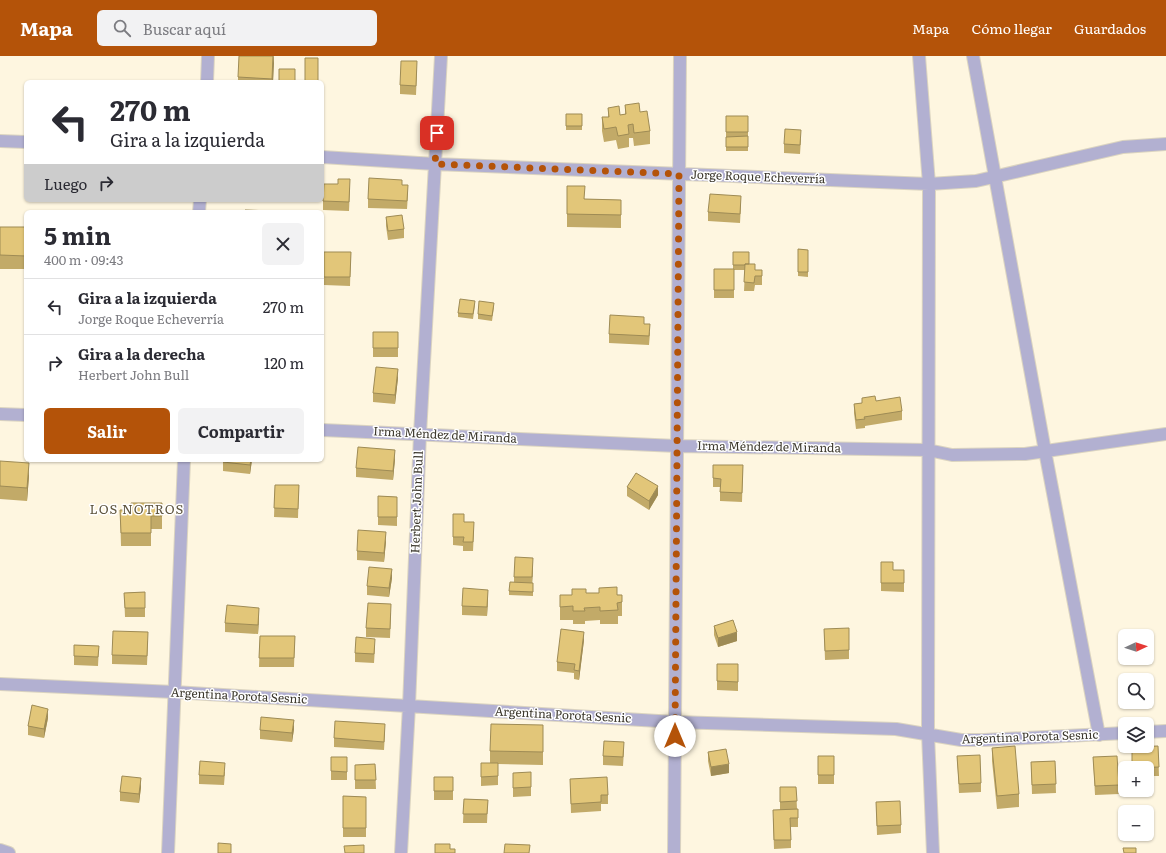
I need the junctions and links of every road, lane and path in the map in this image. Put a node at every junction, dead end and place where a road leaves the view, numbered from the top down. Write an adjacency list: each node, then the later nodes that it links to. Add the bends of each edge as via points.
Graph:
1 (208, 56): 6 (street)
2 (441, 56): 11 (street, Herbert John Bull)
3 (680, 56): 12 (street)
4 (919, 56): 14 (street)
5 (973, 56): 13 (street)
6 (207, 80)
7 (0, 141): 8 (street)
8 (24, 142)
9 (1166, 144): 13 (street, Jorge Roque Echeverría, via 1123,147)
10 (324, 157): 11 (street, Jorge Roque Echeverría)
11 (435, 164): 12 (street, Jorge Roque Echeverría); 18 (street, Herbert John Bull)
12 (679, 174): 14 (street, Jorge Roque Echeverría); 20 (street)
13 (995, 177): 14 (street, Jorge Roque Echeverría, via 961,183); 22 (street)
14 (929, 184): 21 (street)
15 (0, 414): 16 (street)
16 (24, 415)
17 (324, 430): 18 (street, Irma Méndez de Miranda)
18 (420, 434): 20 (street, Irma Méndez de Miranda); 26 (street, Herbert John Bull)
19 (1166, 434): 22 (street, Irma Méndez de Miranda)
20 (677, 446): 21 (street, Irma Méndez de Miranda); 27 (street)
21 (928, 450): 22 (street, Irma Méndez de Miranda, via 952,455 1025,454); 30 (street)
22 (1046, 451): 32 (street)
23 (184, 462): 25 (street)
24 (0, 684): 25 (street, Argentina Porota Sesnic)
25 (174, 692): 26 (street, Argentina Porota Sesnic); 35 (street)
26 (409, 706): 27 (street, Argentina Porota Sesnic); 36 (street, Herbert John Bull)
27 (675, 722): 30 (street, Argentina Porota Sesnic, via 896,729); 37 (street)
28 (1154, 732): 29 (street)
29 (1166, 732)
30 (928, 734): 32 (street, Argentina Porota Sesnic, via 961,740); 38 (street)
31 (1118, 734): 32 (street, Argentina Porota Sesnic)
32 (1099, 735)
33 (0, 850): 34 (street)
34 (9, 853)
35 (168, 853)
36 (401, 853)
37 (674, 853)
38 (933, 853)

